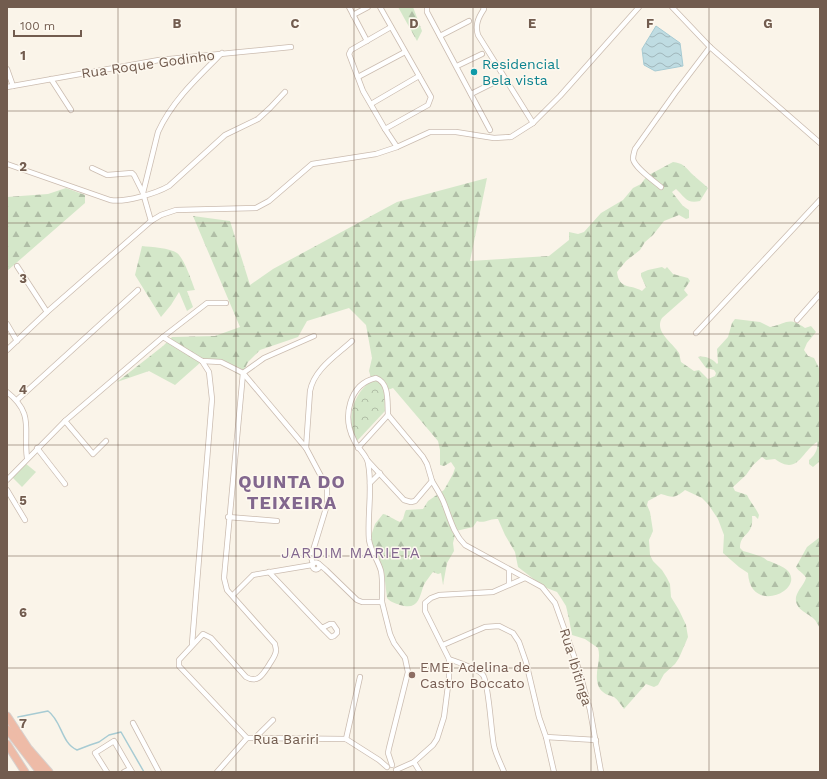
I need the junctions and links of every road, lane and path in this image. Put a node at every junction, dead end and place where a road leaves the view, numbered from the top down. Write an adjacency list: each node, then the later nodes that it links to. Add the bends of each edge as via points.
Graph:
1 (349, 7): 8 (street)
2 (368, 7): 8 (street)
3 (380, 7): 10 (street)
4 (428, 7): 11 (street, via 427,12)
5 (639, 7): 30 (street)
6 (672, 7): 14 (street)
7 (484, 8): 30 (street, via 477,23 478,35)
8 (353, 15): 12 (street)
9 (469, 21): 11 (street)
10 (392, 27): 12 (street); 15 (street)
11 (440, 36): 18 (street)
12 (367, 41): 21 (street, via 350,53)
13 (291, 47): 16 (street, Rua Roque Godinho)
14 (710, 47): 33 (street); 37 (street, via 635,149 633,160 636,165)
15 (405, 52): 20 (street); 21 (street)
16 (222, 53): 22 (street, Rua Roque Godinho, via 160,60); 38 (street, via 193,82 161,123)
17 (482, 54): 18 (street)
18 (457, 66): 27 (street)
19 (7, 69): 24 (street)
20 (419, 76): 28 (street); 31 (street, via 431,97 430,103)
21 (358, 77): 28 (street)
22 (51, 79): 24 (street, Rua Roque Godinho); 29 (street)
23 (497, 81): 27 (street)
24 (13, 86): 25 (street, Rua Roque Godinho)
25 (7, 87)
26 (284, 92): 38 (street, via 258,118 225,135 169,186)
27 (471, 94): 32 (street)
28 (371, 104): 31 (street)
29 (71, 110)
30 (533, 123): 34 (street, via 511,137 494,138 456,132 430,132)
31 (385, 129): 34 (street)
32 (490, 130)
33 (820, 143)
34 (397, 147): 40 (street, via 367,156 312,164 269,201 256,208 176,210)
35 (7, 164): 38 (street, via 110,200 120,201)
36 (92, 168): 38 (street, via 107,175 132,172)
37 (661, 187)
38 (143, 195): 40 (street)
39 (820, 200): 48 (street)
40 (151, 221): 45 (street)
41 (17, 266): 45 (street)
42 (138, 290): 57 (street)
43 (820, 294): 46 (street)
44 (226, 303): 50 (street, via 207,303)
45 (48, 312): 51 (street)
46 (797, 320)
47 (7, 324): 51 (street)
48 (696, 333)
49 (314, 336): 55 (street, via 264,358)
50 (163, 337): 54 (street); 59 (street)
51 (17, 341): 53 (street)
52 (352, 341): 62 (street, via 317,373 312,382)
53 (7, 350)
54 (202, 361): 55 (street, via 222,362); 83 (street, via 209,372 212,399)
55 (243, 373): 62 (street); 72 (street)
56 (7, 392): 57 (street)
57 (17, 400): 64 (street, via 27,424)
58 (388, 415): 63 (street); 63 (street, via 386,390 381,379 376,378 363,383 354,395 349,411 350,429); 68 (street, Rua Ibitinga, via 423,457)
59 (65, 421): 60 (street, via 93,454); 61 (street)
60 (106, 441)
61 (37, 448): 64 (street); 70 (street)
62 (306, 448): 75 (street, via 323,480 328,496 312,553 311,559)
63 (358, 448): 65 (street)
64 (27, 458): 67 (street)
65 (368, 461): 66 (street); 69 (street)
66 (380, 473): 68 (street, via 407,502 415,501); 69 (street)
67 (7, 480)
68 (432, 481): 76 (street, Rua Ibitinga, via 459,538)
69 (370, 483): 81 (street, via 370,542 381,572)
70 (65, 484)
71 (7, 490): 73 (street)
72 (228, 517): 74 (street); 80 (street, via 224,578 227,590)
73 (25, 520)
74 (277, 521)
75 (316, 565): 77 (street); 81 (street, via 326,570 358,600)
76 (509, 570): 78 (street, Rua Ibitinga); 79 (street)
77 (269, 572): 80 (street, via 253,575); 82 (street)
78 (525, 578): 79 (street); 95 (street, Rua Ibitinga, via 542,587 555,603 579,670)
79 (509, 584): 84 (street, via 493,592 439,595 430,598 425,603 425,611)
80 (233, 595): 83 (street, via 275,644 274,657 262,676 253,680 246,678 206,635 203,634)
81 (382, 602): 100 (street, via 390,634 405,658 408,672 388,753)
82 (322, 628)
83 (192, 645): 92 (street, via 179,660 179,666)
84 (443, 646): 85 (street); 91 (street, via 486,627 499,626 513,634 526,662)
85 (449, 659): 99 (street, via 444,717 437,739); 111 (street, via 484,676 494,748)
86 (360, 677): 94 (street)
87 (7, 716): 105 (highway, via 28,748)
88 (273, 720): 93 (street)
89 (133, 723): 108 (street)
90 (7, 729): 104 (highway)
91 (546, 737): 95 (street); 112 (street)
92 (246, 738): 93 (street, Rua Bariri); 109 (street, Rua Bariri)
93 (254, 738): 94 (street, Rua Bariri)
94 (346, 739): 100 (street)
95 (596, 740): 113 (street, Rua Ibitinga)
96 (7, 744): 98 (highway)
97 (7, 752): 98 (street)
98 (14, 755): 103 (highway)
99 (414, 762): 102 (street); 110 (street)
100 (389, 768): 102 (street, via 395,766)
101 (131, 770): 106 (street, via 114,742 95,753); 107 (street)
102 (396, 771)
103 (25, 772)
104 (40, 772)
105 (49, 772)
106 (107, 772)
107 (124, 772)
108 (159, 772)
109 (217, 772)
110 (420, 772)
111 (504, 772)
112 (554, 772)
113 (601, 772)

